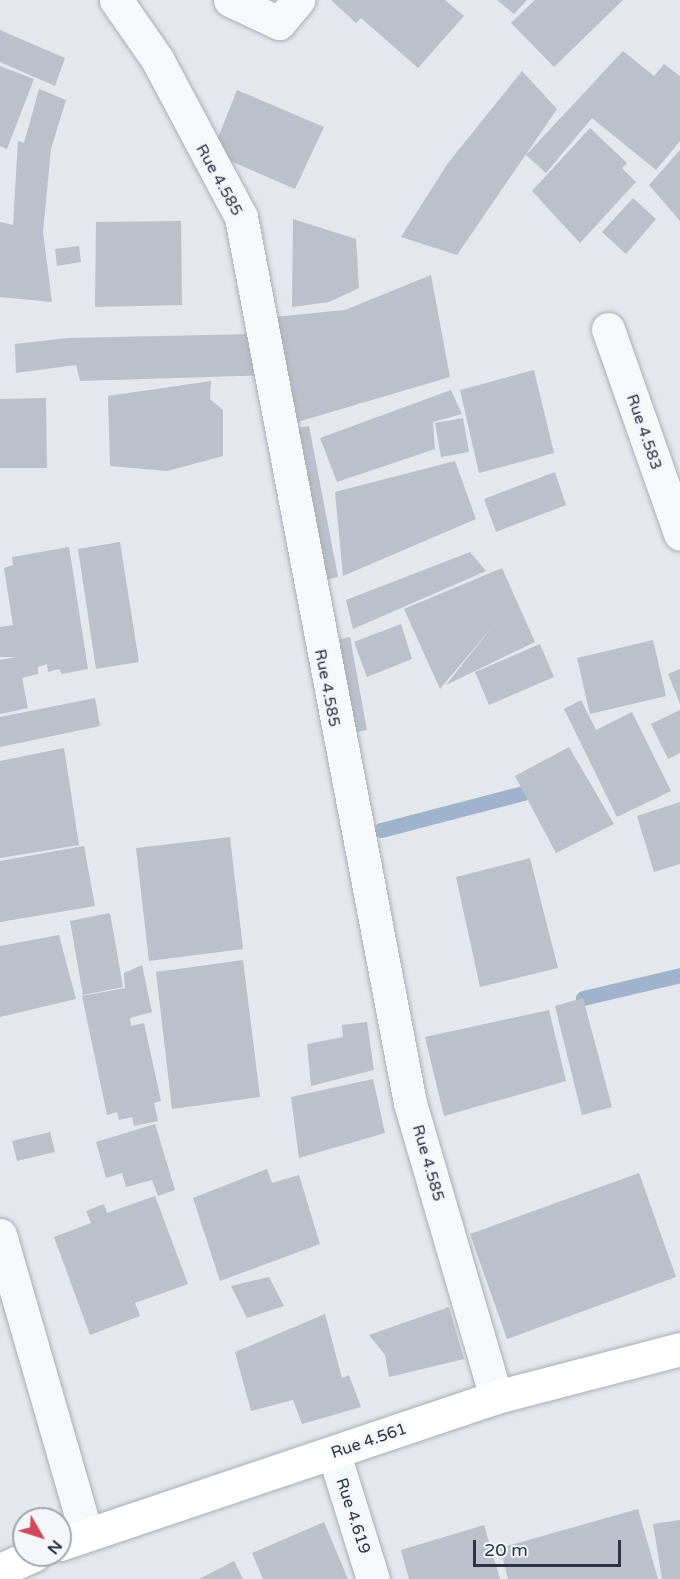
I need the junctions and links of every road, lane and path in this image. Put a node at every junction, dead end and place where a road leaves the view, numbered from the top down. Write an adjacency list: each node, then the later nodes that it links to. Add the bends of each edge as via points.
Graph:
1 (116, 0): 8 (street, Rue 4.585, via 157,59 242,217 410,1103)
2 (230, 0): 3 (street, via 279,23)
3 (298, 0)
4 (608, 329): 5 (street, Rue 4.583)
5 (680, 534)
6 (0, 1235): 10 (street)
7 (680, 1349): 8 (main road, Rue 4.561)
8 (495, 1397): 9 (main road, Rue 4.561)
9 (334, 1454): 10 (main road, Rue 4.561); 11 (street, Rue 4.619)
10 (73, 1539)
11 (373, 1579)

